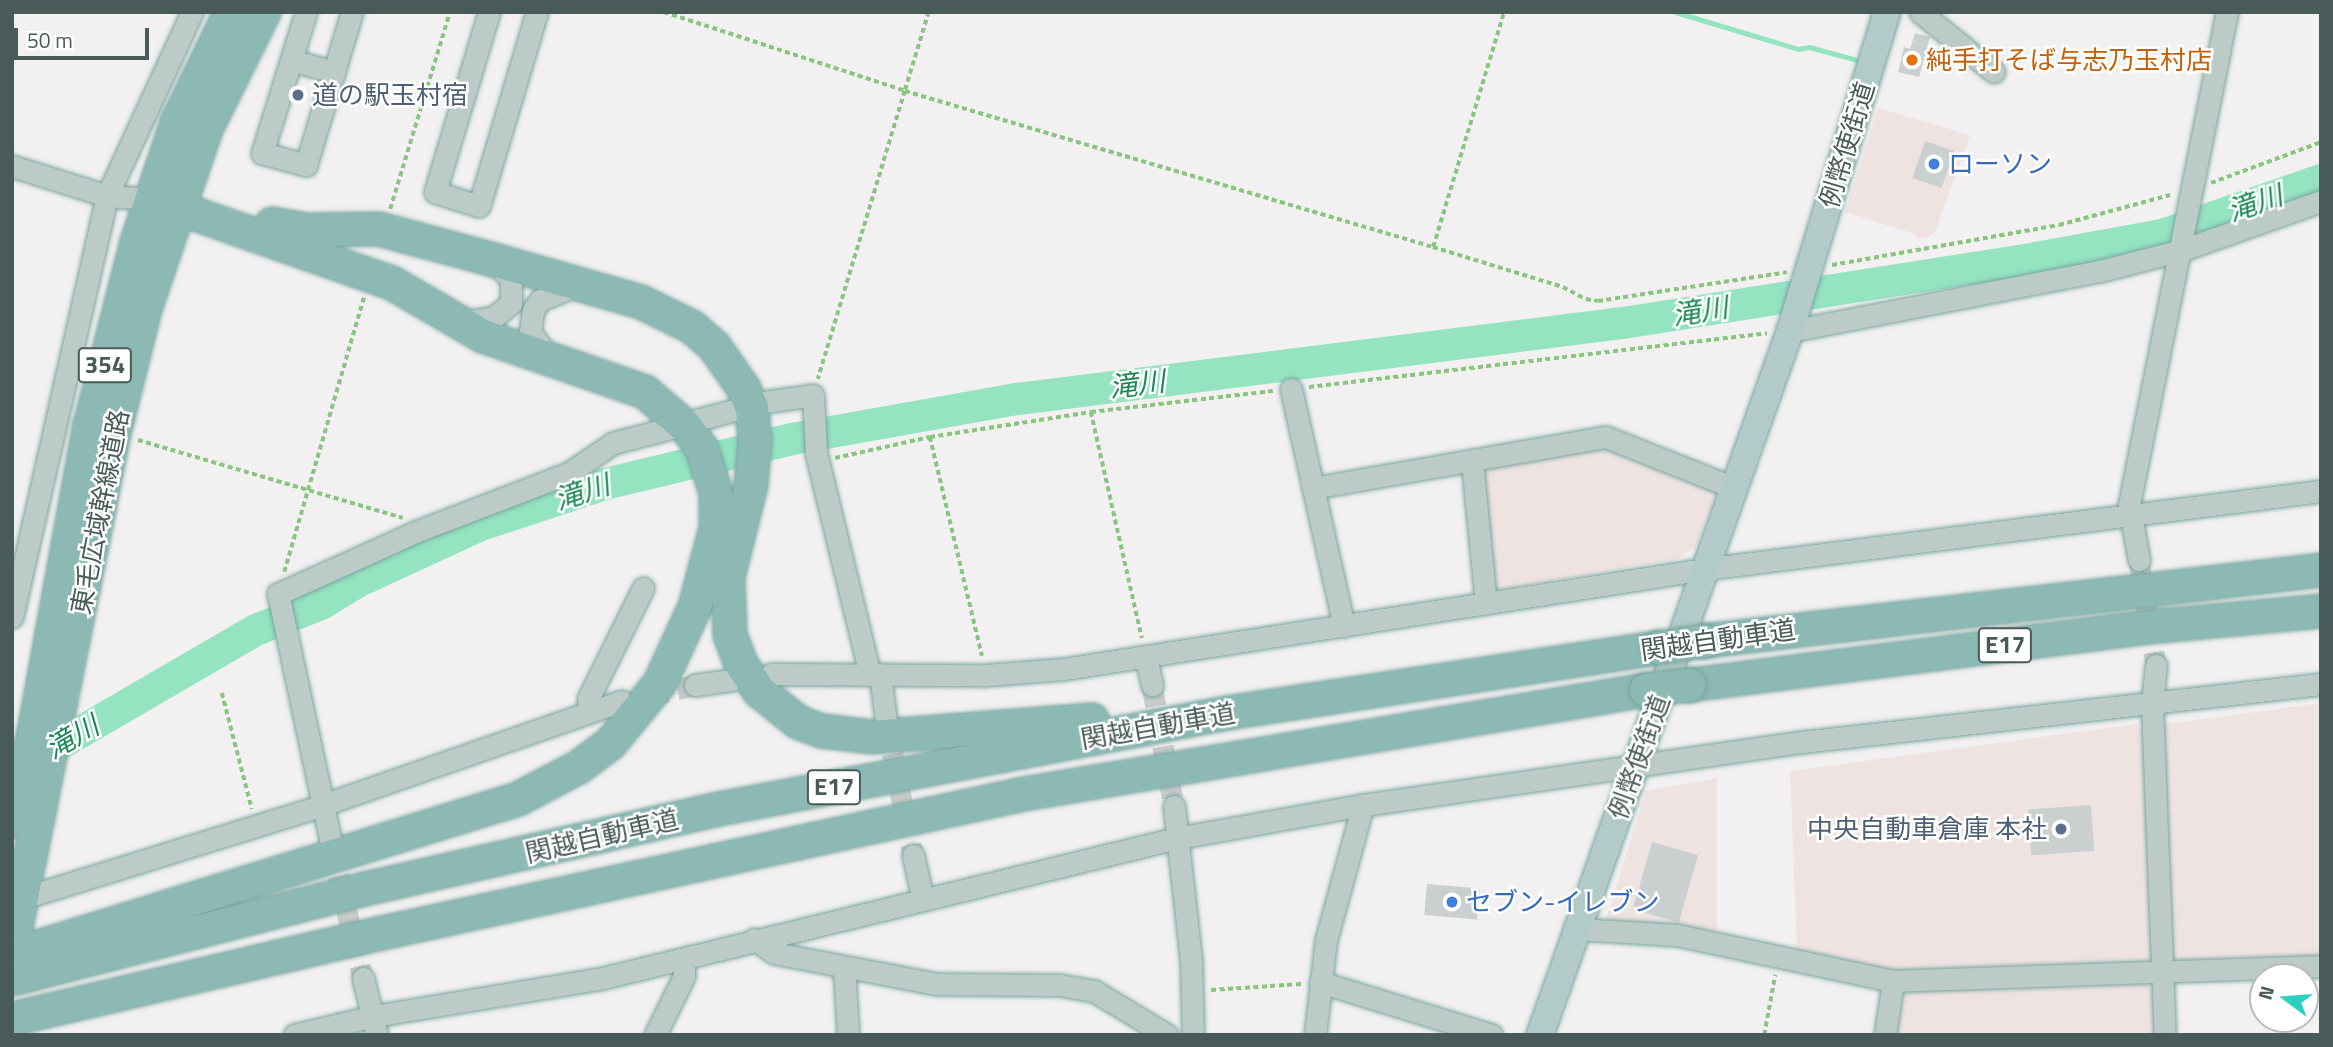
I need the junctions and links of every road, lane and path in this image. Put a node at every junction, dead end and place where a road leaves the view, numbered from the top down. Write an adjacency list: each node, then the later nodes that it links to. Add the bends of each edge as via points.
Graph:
1 (192, 12): 22 (street)
2 (231, 12): 24 (highway, 東毛広域幹線道路 / 354, via 177,123)
3 (264, 12): 24 (highway, 東毛広域幹線道路 / 354)
4 (306, 12): 15 (street)
5 (352, 12): 16 (street)
6 (450, 12): 25 (path)
7 (489, 12): 8 (street, via 435,192 479,206)
8 (537, 12)
9 (664, 12): 18 (path)
10 (929, 12): 18 (path)
11 (1504, 12): 26 (path)
12 (1887, 12): 29 (main road, 例幣使街道)
13 (1920, 12): 17 (street)
14 (2227, 12): 21 (street)
15 (290, 60): 16 (street); 16 (street, via 262,153 306,165)
16 (334, 72)
17 (1994, 72)
18 (905, 90): 26 (path); 36 (path)
19 (2321, 142): 21 (path)
20 (12, 166): 22 (street)
21 (2191, 192): 27 (street); 29 (path, via 2059,225)
22 (107, 196): 24 (street); 56 (street)
23 (2321, 201): 27 (street)
24 (170, 202): 28 (highway, via 283,227 379,229); 32 (highway, via 392,282); 40 (highway, 東毛広域幹線道路 / 354); 77 (highway, 東毛広域幹線道路 / 354, via 90,426 34,733)
25 (387, 218)
26 (1433, 247): 29 (path, via 1598,301)
27 (2183, 247): 33 (street, via 2027,286); 47 (street, via 2129,505)
28 (483, 257): 30 (highway); 32 (street, via 511,279 510,303 494,317)
29 (1807, 273): 33 (main road, 例幣使街道)
30 (581, 284): 34 (street, via 540,300 533,310 530,332); 37 (highway, via 641,302 692,327 732,366)
31 (368, 285): 45 (path)
32 (456, 323): 34 (highway)
33 (1791, 326): 44 (main road, 例幣使街道)
34 (548, 356): 39 (highway, via 645,392)
35 (1291, 389): 43 (street)
36 (813, 404): 37 (street); 61 (street, via 816,453)
37 (750, 407): 39 (street); 71 (highway, via 755,440 751,485 728,577 730,635 741,664 759,691 798,722 822,731 872,737)
38 (1091, 412): 58 (path)
39 (685, 426): 48 (street, via 613,443 569,472); 88 (highway, via 702,449 716,493 716,528 708,567 660,683 611,743 579,767 518,799)
40 (114, 433): 45 (path); 82 (highway, 東毛広域幹線道路 / 354)
41 (930, 437): 62 (path)
42 (1472, 461): 43 (street); 44 (street, via 1606,437); 54 (street)
43 (1313, 488): 57 (street)
44 (1735, 488): 50 (main road, 例幣使街道)
45 (308, 491): 48 (path, via 405,518); 53 (path)
46 (2321, 491): 47 (street)
47 (2131, 517): 49 (street); 50 (street)
48 (415, 532): 53 (street)
49 (2139, 560)
50 (1704, 569): 54 (street); 73 (main road, 例幣使街道)
51 (2321, 570): 71 (highway, 関越自動車道 / E17, bridge, via 1705,640)
52 (643, 588): 70 (street, via 588,699)
53 (278, 597): 74 (street)
54 (1486, 603): 57 (street)
55 (2321, 611): 96 (highway, 関越自動車道 / E17, bridge, via 2160,626 1646,690 1024,794 382,933)
56 (12, 617)
57 (1344, 626): 58 (street)
58 (1146, 657): 62 (street); 66 (street)
59 (2156, 664): 69 (street)
60 (771, 674): 61 (street)
61 (875, 674): 62 (street); 72 (street)
62 (986, 675)
63 (732, 680): 65 (street)
64 (2321, 684): 69 (street)
65 (695, 685)
66 (1152, 685)
67 (222, 693): 78 (path)
68 (621, 701): 70 (street)
69 (2152, 703): 73 (street, via 1802,742); 91 (street)
70 (590, 709): 74 (street)
71 (1227, 713): 88 (highway, 関越自動車道 / E17, via 719,809)
72 (886, 721)
73 (1636, 767): 76 (street); 84 (main road, 例幣使街道)
74 (320, 806): 78 (street); 80 (street)
75 (1174, 806): 79 (street)
76 (1363, 806): 79 (street); 94 (street, via 1326,940)
77 (15, 808)
78 (256, 826): 82 (street)
79 (1177, 838): 83 (street); 95 (street)
80 (331, 843)
81 (913, 855): 83 (street)
82 (23, 898): 88 (highway, 東毛広域幹線道路 / 354)
83 (923, 900): 85 (street)
84 (1577, 929): 86 (street, via 1677,935); 105 (main road, 例幣使街道)
85 (754, 939): 87 (street); 90 (street, via 774,953)
86 (1778, 955): 93 (street); 106 (path)
87 (684, 959): 97 (street); 99 (street, via 684,976)
88 (17, 962)
89 (2321, 966): 91 (street)
90 (844, 967): 100 (street); 101 (street, via 937,984 1059,985 1094,991)
91 (2162, 973): 93 (street); 108 (street)
92 (363, 978): 97 (street)
93 (1894, 981): 107 (street)
94 (1320, 982): 95 (path); 103 (street); 104 (street)
95 (1192, 992): 102 (street)
96 (12, 1020)
97 (376, 1026): 98 (street)
98 (294, 1035)
99 (655, 1035)
100 (848, 1035)
101 (1167, 1035)
102 (1193, 1035)
103 (1315, 1035)
104 (1492, 1035)
105 (1539, 1035)
106 (1764, 1035)
107 (1885, 1035)
108 (2165, 1035)

